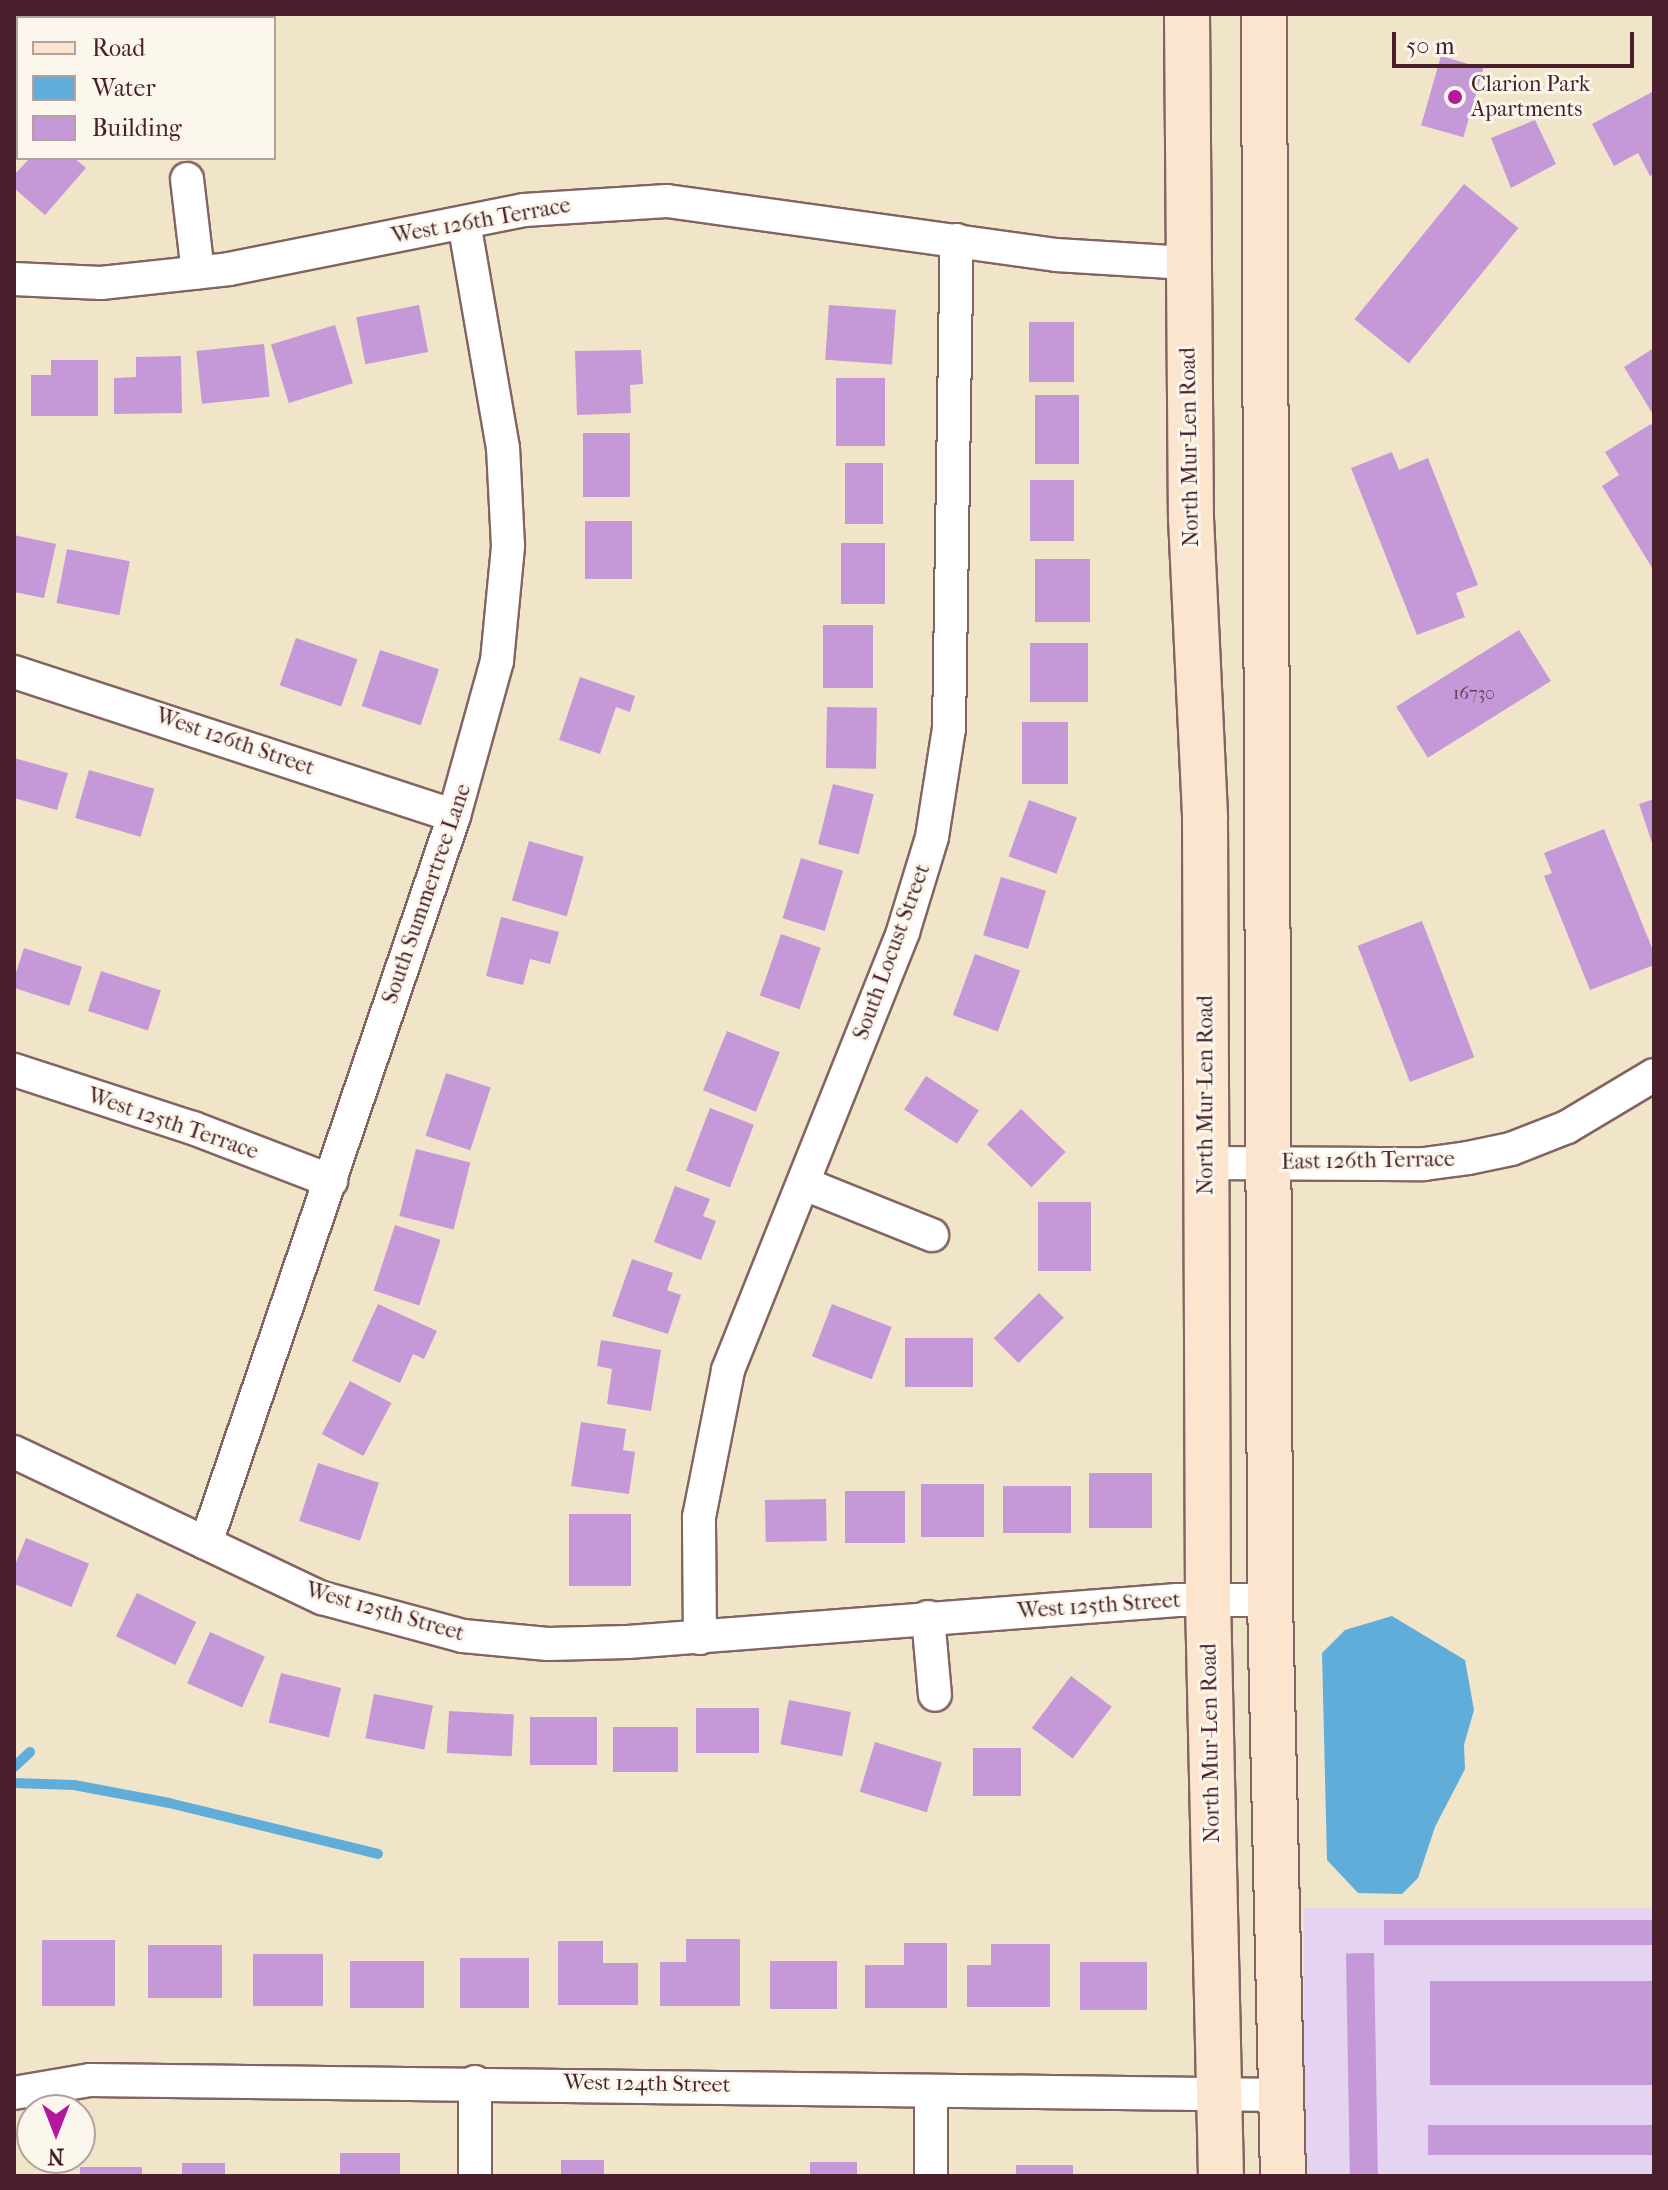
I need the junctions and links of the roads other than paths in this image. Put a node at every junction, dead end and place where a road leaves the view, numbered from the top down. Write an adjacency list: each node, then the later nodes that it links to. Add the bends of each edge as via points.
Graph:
1 (1187, 14): 6 (main road, North Mur-Len Road)
2 (1264, 14): 14 (main road)
3 (187, 179): 7 (street)
4 (464, 223): 5 (street, West 126th Terrace, via 569,203 667,201); 7 (street, West 126th Terrace); 10 (street, South Summertree Lane, via 503,448 508,546 497,661)
5 (957, 240): 6 (street, West 126th Terrace, via 1056,255); 16 (street, South Locust Street, via 949,729 935,822 903,932)
6 (1187, 263): 13 (main road, North Mur-Len Road, via 1191,518 1205,818)
7 (198, 272): 8 (street, West 126th Terrace, via 101,283)
8 (14, 279)
9 (14, 672): 10 (street, West 126th Street)
10 (454, 816): 15 (street, South Summertree Lane)
11 (14, 1070): 15 (street, West 125th Terrace, via 193,1128)
12 (1654, 1075): 14 (street, East 126th Terrace, via 1609,1107 1511,1149 1424,1164)
13 (1206, 1163): 14 (street, East 126th Terrace); 20 (main road, North Mur-Len Road)
14 (1269, 1163): 21 (main road)
15 (331, 1181): 19 (street, South Summertree Lane)
16 (805, 1184): 17 (street); 23 (street, South Locust Street, via 728,1370 715,1422 699,1517)
17 (932, 1235)
18 (14, 1452): 19 (street, West 125th Street)
19 (206, 1543): 23 (street, West 125th Street, via 322,1598 452,1634 548,1644)
20 (1208, 1600): 21 (street, West 125th Street); 22 (street, West 125th Street); 28 (main road, North Mur-Len Road)
21 (1270, 1600): 29 (main road)
22 (928, 1617): 23 (street, West 125th Street); 24 (street)
23 (700, 1638)
24 (935, 1695)
25 (475, 2082): 26 (street, West 124th Street); 27 (street, West 124th Street, via 90,2080); 30 (street)
26 (931, 2091): 28 (street, West 124th Street); 31 (street)
27 (14, 2093)
28 (1219, 2095): 29 (street, West 124th Street); 32 (main road, North Mur-Len Road)
29 (1281, 2095): 33 (main road)
30 (475, 2176)
31 (931, 2176)
32 (1221, 2176)
33 (1283, 2176)

